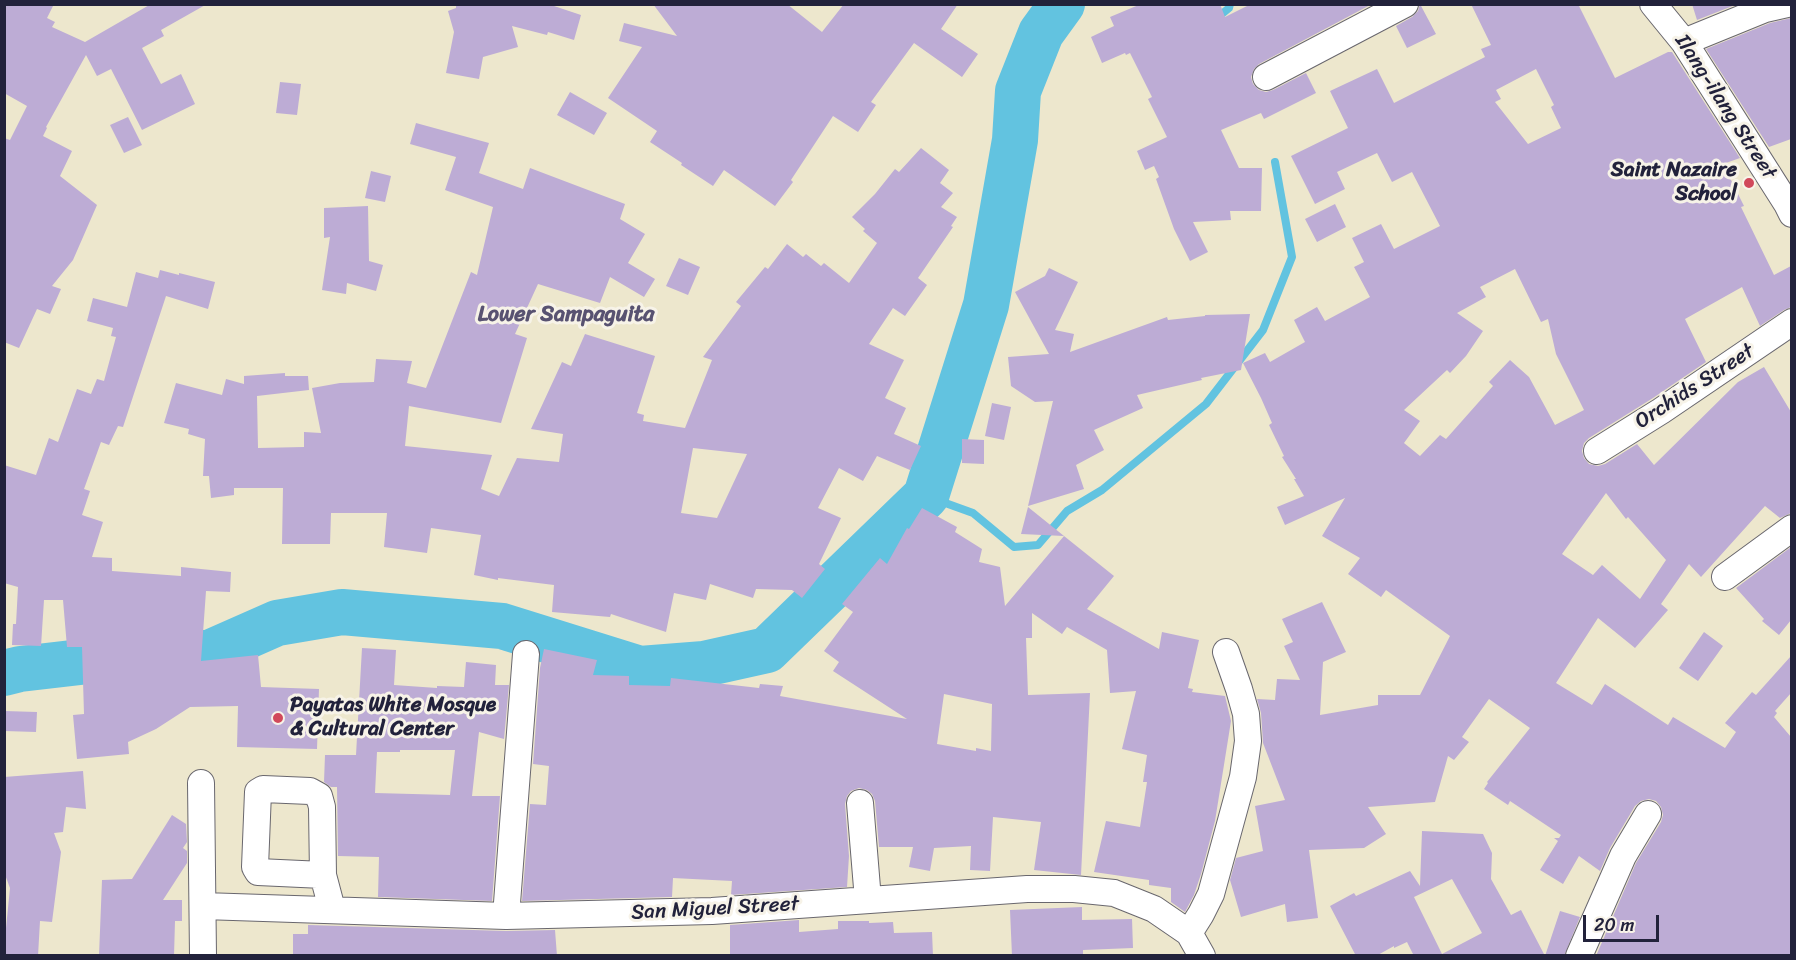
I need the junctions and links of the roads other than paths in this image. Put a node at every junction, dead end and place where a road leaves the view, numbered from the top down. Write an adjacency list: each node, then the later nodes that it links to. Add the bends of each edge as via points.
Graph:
1 (1405, 4): 5 (street)
2 (1653, 4): 4 (street, Ilang-ilang Street)
3 (1787, 4): 4 (street)
4 (1684, 42): 6 (street, Ilang-ilang Street)
5 (1266, 77)
6 (1791, 214)
7 (1791, 322): 8 (street, Orchids Street)
8 (1597, 451)
9 (1791, 528): 10 (street)
10 (1725, 577)
11 (1226, 652): 21 (street, via 1246,714 1248,741 1243,777 1210,894)
12 (526, 654): 20 (street)
13 (201, 783): 18 (street)
14 (860, 803): 17 (street)
15 (1648, 814): 24 (street, via 1623,856)
16 (322, 875): 19 (street)
17 (867, 900): 20 (street, San Miguel Street, via 712,910); 21 (street, San Miguel Street, via 1027,889 1114,893 1154,909)
18 (203, 906): 19 (street, San Miguel Street); 22 (street)
19 (332, 909): 20 (street, San Miguel Street)
20 (506, 916)
21 (1190, 933): 23 (street, San Miguel Street)
22 (204, 956)
23 (1203, 956)
24 (1579, 956)

